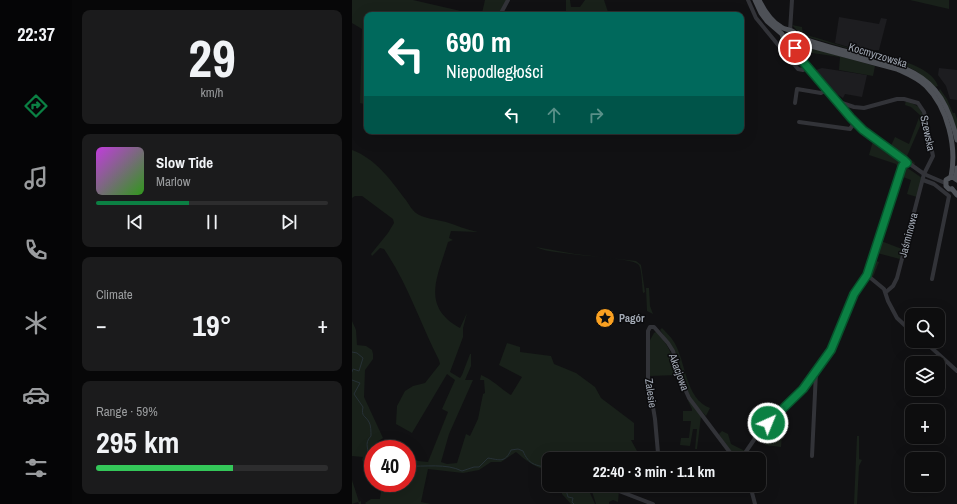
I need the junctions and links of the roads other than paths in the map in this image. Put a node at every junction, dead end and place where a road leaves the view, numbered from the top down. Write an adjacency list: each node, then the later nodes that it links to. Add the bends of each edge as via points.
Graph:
1 (508, 0): 6 (street)
2 (748, 0): 10 (street, via 756,18 798,69 803,70)
3 (755, 0): 8 (main road, via 767,21)
4 (759, 0): 7 (main road, via 774,22)
5 (792, 0): 7 (street)
6 (502, 12)
7 (789, 31): 8 (main road); 9 (main road, via 795,32)
8 (784, 37): 9 (main road, via 785,42)
9 (795, 41): 10 (street, via 796,54); 16 (main road, Kocmyrzowska, via 894,64 917,74 939,96); 21 (main road, Kocmyrzowska, via 897,69 926,86 941,107 953,138 955,159)
10 (808, 66): 11 (street)
11 (827, 90): 12 (street, via 822,93 797,89); 13 (street)
12 (795, 103)
13 (838, 103): 15 (street); 19 (street, Szewska, via 864,108 900,98 918,103 924,112 933,156)
14 (799, 122): 15 (street, via 850,129)
15 (854, 122): 17 (street)
16 (957, 140)
17 (907, 163): 19 (street); 24 (street, via 902,167)
18 (957, 168): 21 (main road)
19 (924, 174): 20 (street, Jaśminowa); 21 (street)
20 (923, 180): 25 (street, via 934,184 949,196); 26 (street, Jaśminowa, via 897,278)
21 (951, 180): 22 (main road, via 947,188)
22 (955, 188): 23 (main road)
23 (957, 195)
24 (867, 275): 26 (street); 31 (street, via 854,294 831,350)
25 (932, 279)
26 (886, 292): 27 (street, via 897,318)
27 (905, 325)
28 (650, 327): 32 (street, Zalesie, via 648,376); 33 (street, Akacjowa, via 654,327 668,343 689,398)
29 (932, 348): 30 (street)
30 (957, 371)
31 (816, 372): 34 (street, via 803,389 760,431); 35 (street)
32 (658, 452)
33 (730, 452)
34 (746, 452)
35 (812, 456)
36 (622, 492): 38 (street)
37 (752, 492): 39 (street)
38 (653, 504)
39 (755, 504)

